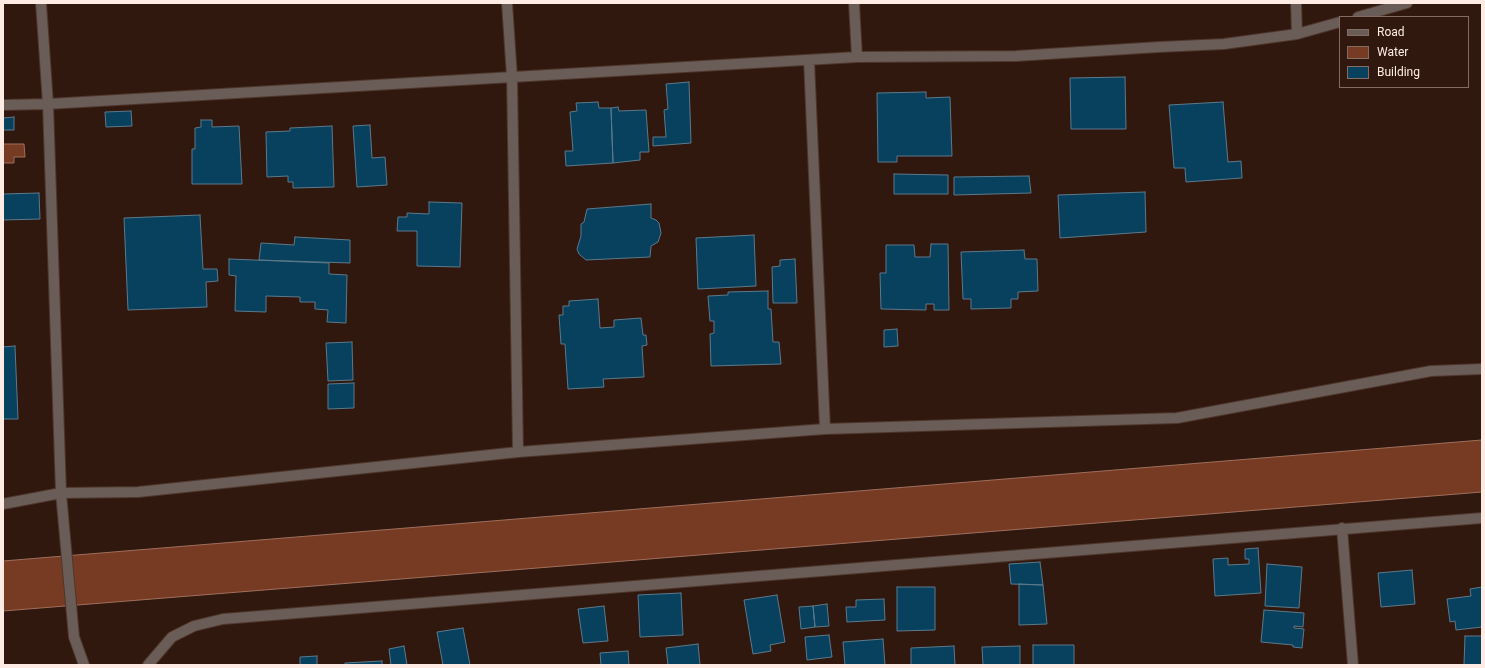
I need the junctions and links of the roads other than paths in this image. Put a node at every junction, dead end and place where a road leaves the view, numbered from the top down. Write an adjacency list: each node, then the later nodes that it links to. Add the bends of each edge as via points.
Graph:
1 (41, 3): 12 (street)
2 (508, 3): 11 (street)
3 (854, 3): 9 (street)
4 (1296, 3): 8 (street)
5 (1407, 3): 6 (street)
6 (1362, 16)
7 (1339, 22): 8 (street)
8 (1297, 34): 9 (street, via 1224,44 1016,56)
9 (857, 57): 10 (street)
10 (809, 60): 11 (street); 15 (street)
11 (512, 77): 12 (street); 16 (street)
12 (48, 104): 13 (street); 17 (street)
13 (3, 105)
14 (1482, 370): 15 (street, via 1431,371 1177,418)
15 (825, 429): 16 (street)
16 (518, 452): 17 (street, via 138,492)
17 (61, 493): 18 (street); 21 (street, via 74,637)
18 (3, 504)
19 (1482, 518): 20 (street)
20 (1342, 528): 22 (street, via 223,619 194,626 172,637); 23 (street)
21 (84, 665)
22 (148, 665)
23 (1353, 665)

